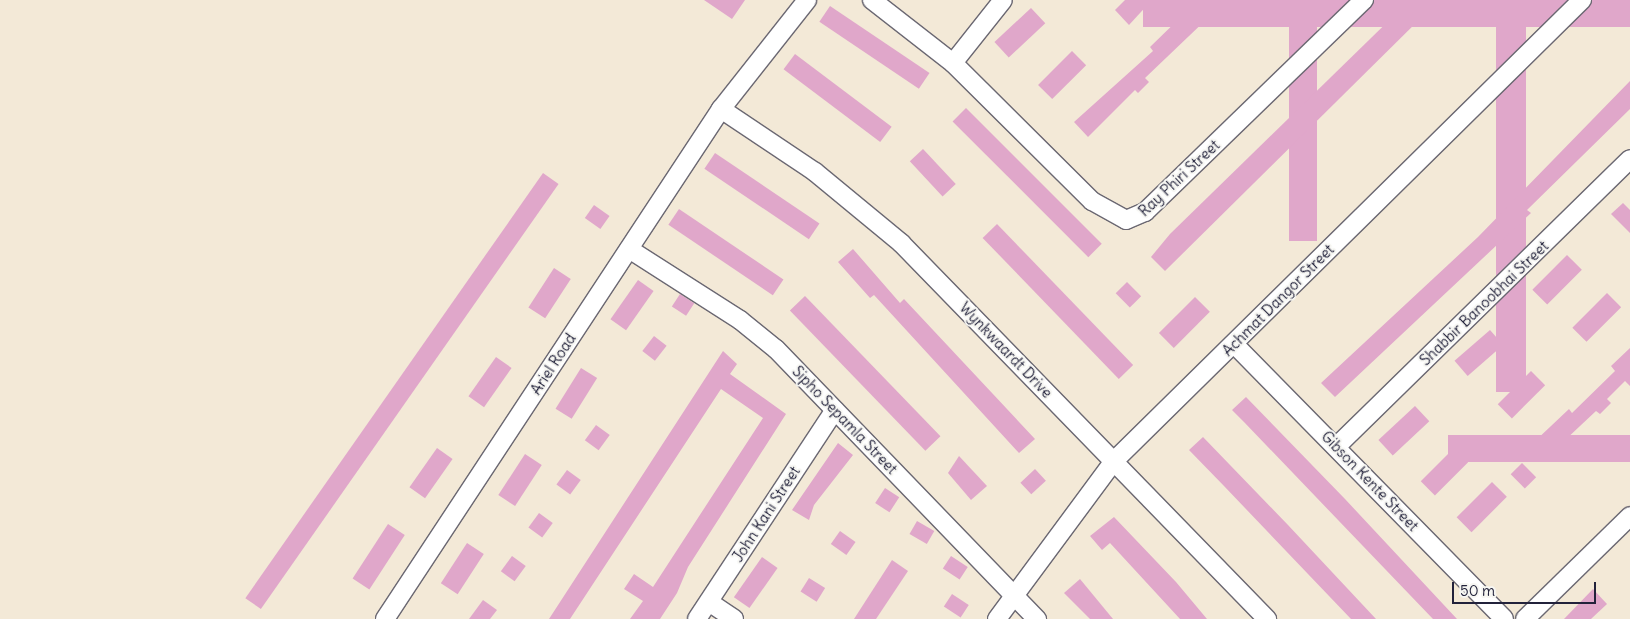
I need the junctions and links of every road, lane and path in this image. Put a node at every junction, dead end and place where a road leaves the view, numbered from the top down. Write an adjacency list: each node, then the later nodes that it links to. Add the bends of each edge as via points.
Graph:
1 (807, 0): 7 (street, Ariel Road)
2 (872, 0): 6 (street, Ray Phiri Street)
3 (1003, 0): 6 (street)
4 (1364, 0): 6 (street, Ray Phiri Street, via 1145,212 1126,220 1092,200)
5 (1582, 0): 10 (street, Achmat Dangor Street)
6 (953, 63)
7 (721, 109): 9 (street, Ariel Road); 13 (street, Wynkwaardt Drive, via 867,212)
8 (1630, 159): 12 (street, Shabbir Banoobhai Street)
9 (629, 250): 11 (street, Sipho Sepamla Street, via 740,320); 17 (street, Ariel Road)
10 (1234, 344): 12 (street, Gibson Kente Street); 13 (street, Achmat Dangor Street)
11 (836, 410): 15 (street, Sipho Sepamla Street); 16 (street, John Kani Street)
12 (1337, 446): 23 (street, Gibson Kente Street)
13 (1114, 461): 15 (street, Achmat Dangor Street); 22 (street, Wynkwaardt Drive)
14 (1630, 516): 24 (street)
15 (1013, 594): 20 (street, Achmat Dangor Street); 21 (street, Sipho Sepamla Street)
16 (709, 602): 18 (street, John Kani Street); 19 (street)
17 (385, 619)
18 (697, 619)
19 (734, 619)
20 (997, 619)
21 (1037, 619)
22 (1266, 619)
23 (1504, 619)
24 (1525, 619)

